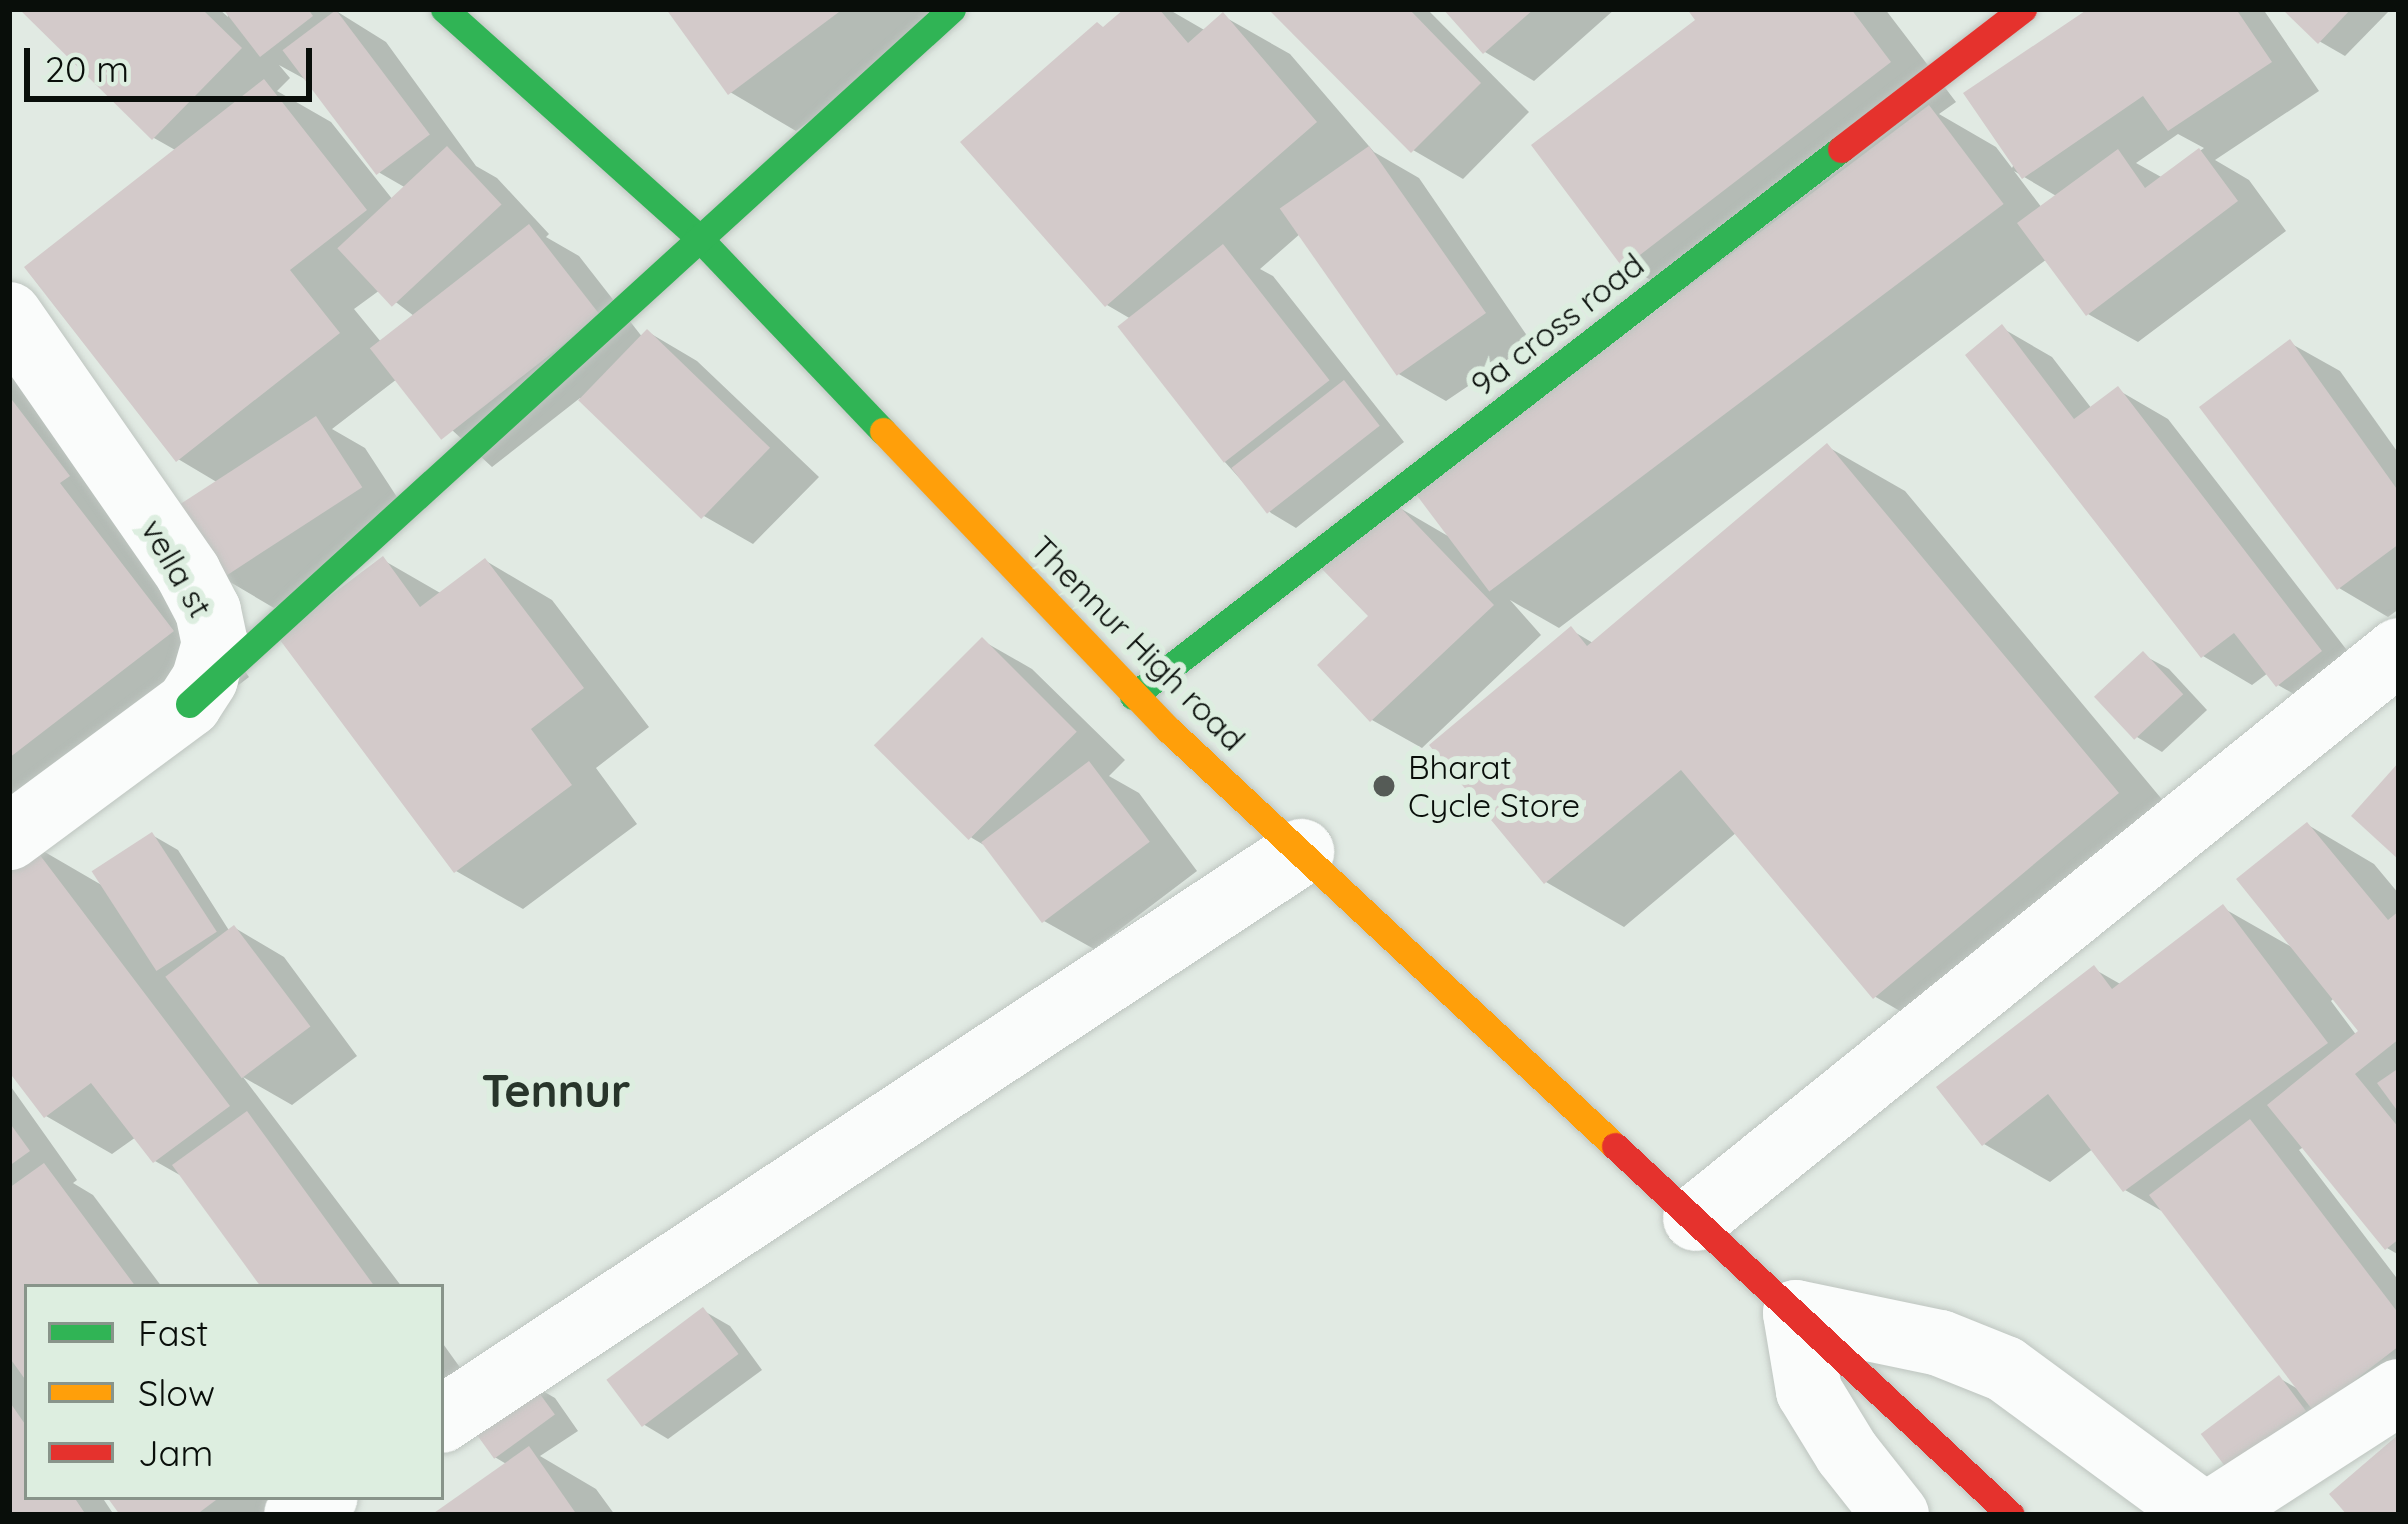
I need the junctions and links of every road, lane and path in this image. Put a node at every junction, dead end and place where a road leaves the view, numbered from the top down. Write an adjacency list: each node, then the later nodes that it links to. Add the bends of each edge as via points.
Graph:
1 (444, 9): 4 (main road, Thennur High road)
2 (952, 9): 4 (main road)
3 (2024, 9): 7 (main road, 9a cross road)
4 (698, 237): 7 (main road, Thennur High road); 8 (main road)
5 (9, 315): 8 (street, vella st, via 208,611 215,643)
6 (2399, 651): 11 (street)
7 (1133, 695): 10 (main road, Thennur High road)
8 (189, 704): 9 (street, vella st)
9 (9, 837)
10 (1301, 852): 11 (main road, Thennur High road); 14 (street)
11 (1696, 1218): 12 (main road, Thennur High road)
12 (1796, 1313): 15 (street, via 1809,1390); 16 (main road, Thennur High road); 17 (street, via 1940,1343 2005,1369)
13 (2399, 1392): 17 (street)
14 (444, 1418)
15 (1896, 1515)
16 (2011, 1515)
17 (2206, 1515)

